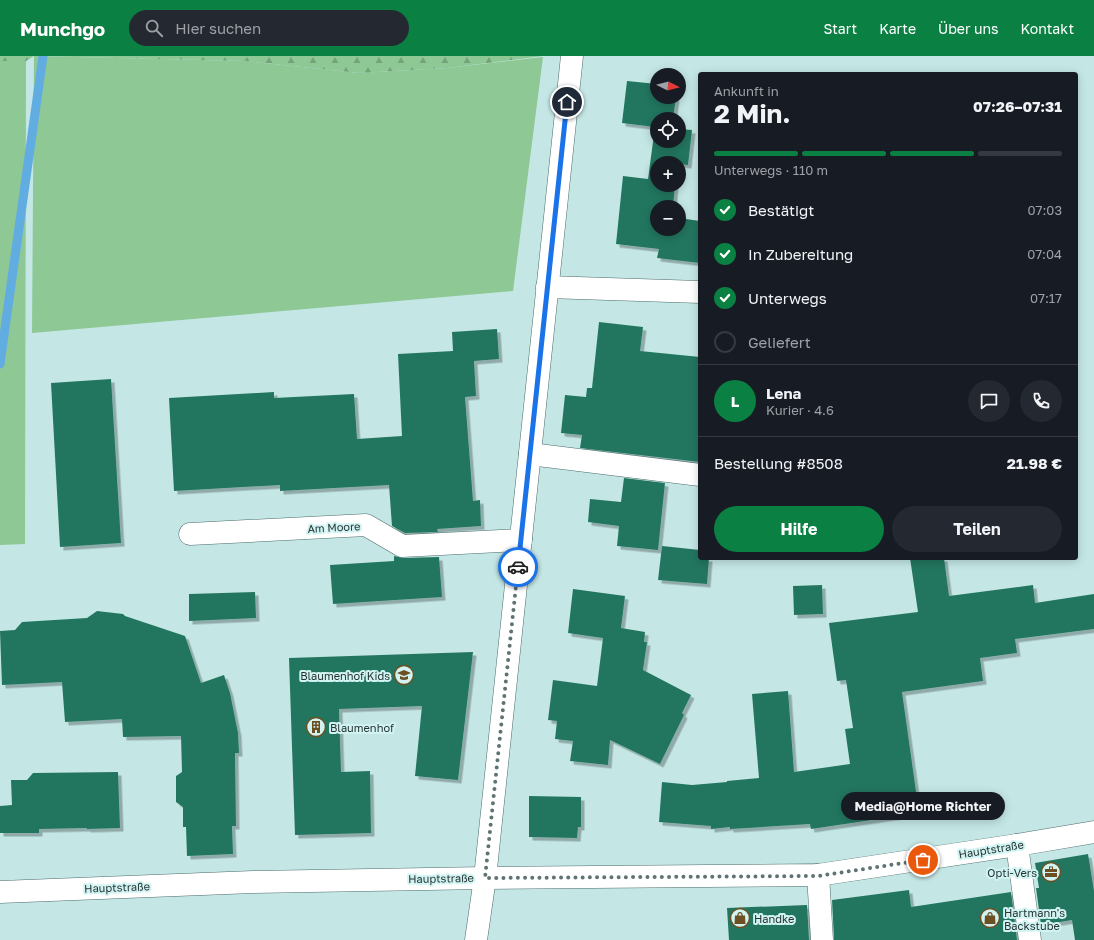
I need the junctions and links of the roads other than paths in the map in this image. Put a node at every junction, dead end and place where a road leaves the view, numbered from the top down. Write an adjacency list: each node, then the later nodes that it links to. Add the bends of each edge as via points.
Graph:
1 (572, 56): 2 (street)
2 (547, 288): 3 (street); 4 (street)
3 (698, 292)
4 (530, 454): 5 (street); 7 (street)
5 (698, 475)
6 (190, 534): 7 (street, Am Moore, via 366,525 402,546)
7 (521, 540): 11 (street)
8 (1094, 832): 9 (street, Hauptstraße)
9 (1016, 845): 10 (street, Hauptstraße); 15 (street)
10 (818, 876): 11 (street, Hauptstraße); 14 (street)
11 (485, 878): 12 (street, Hauptstraße, via 253,882); 13 (street)
12 (0, 892)
13 (476, 940)
14 (822, 940)
15 (1030, 940)

